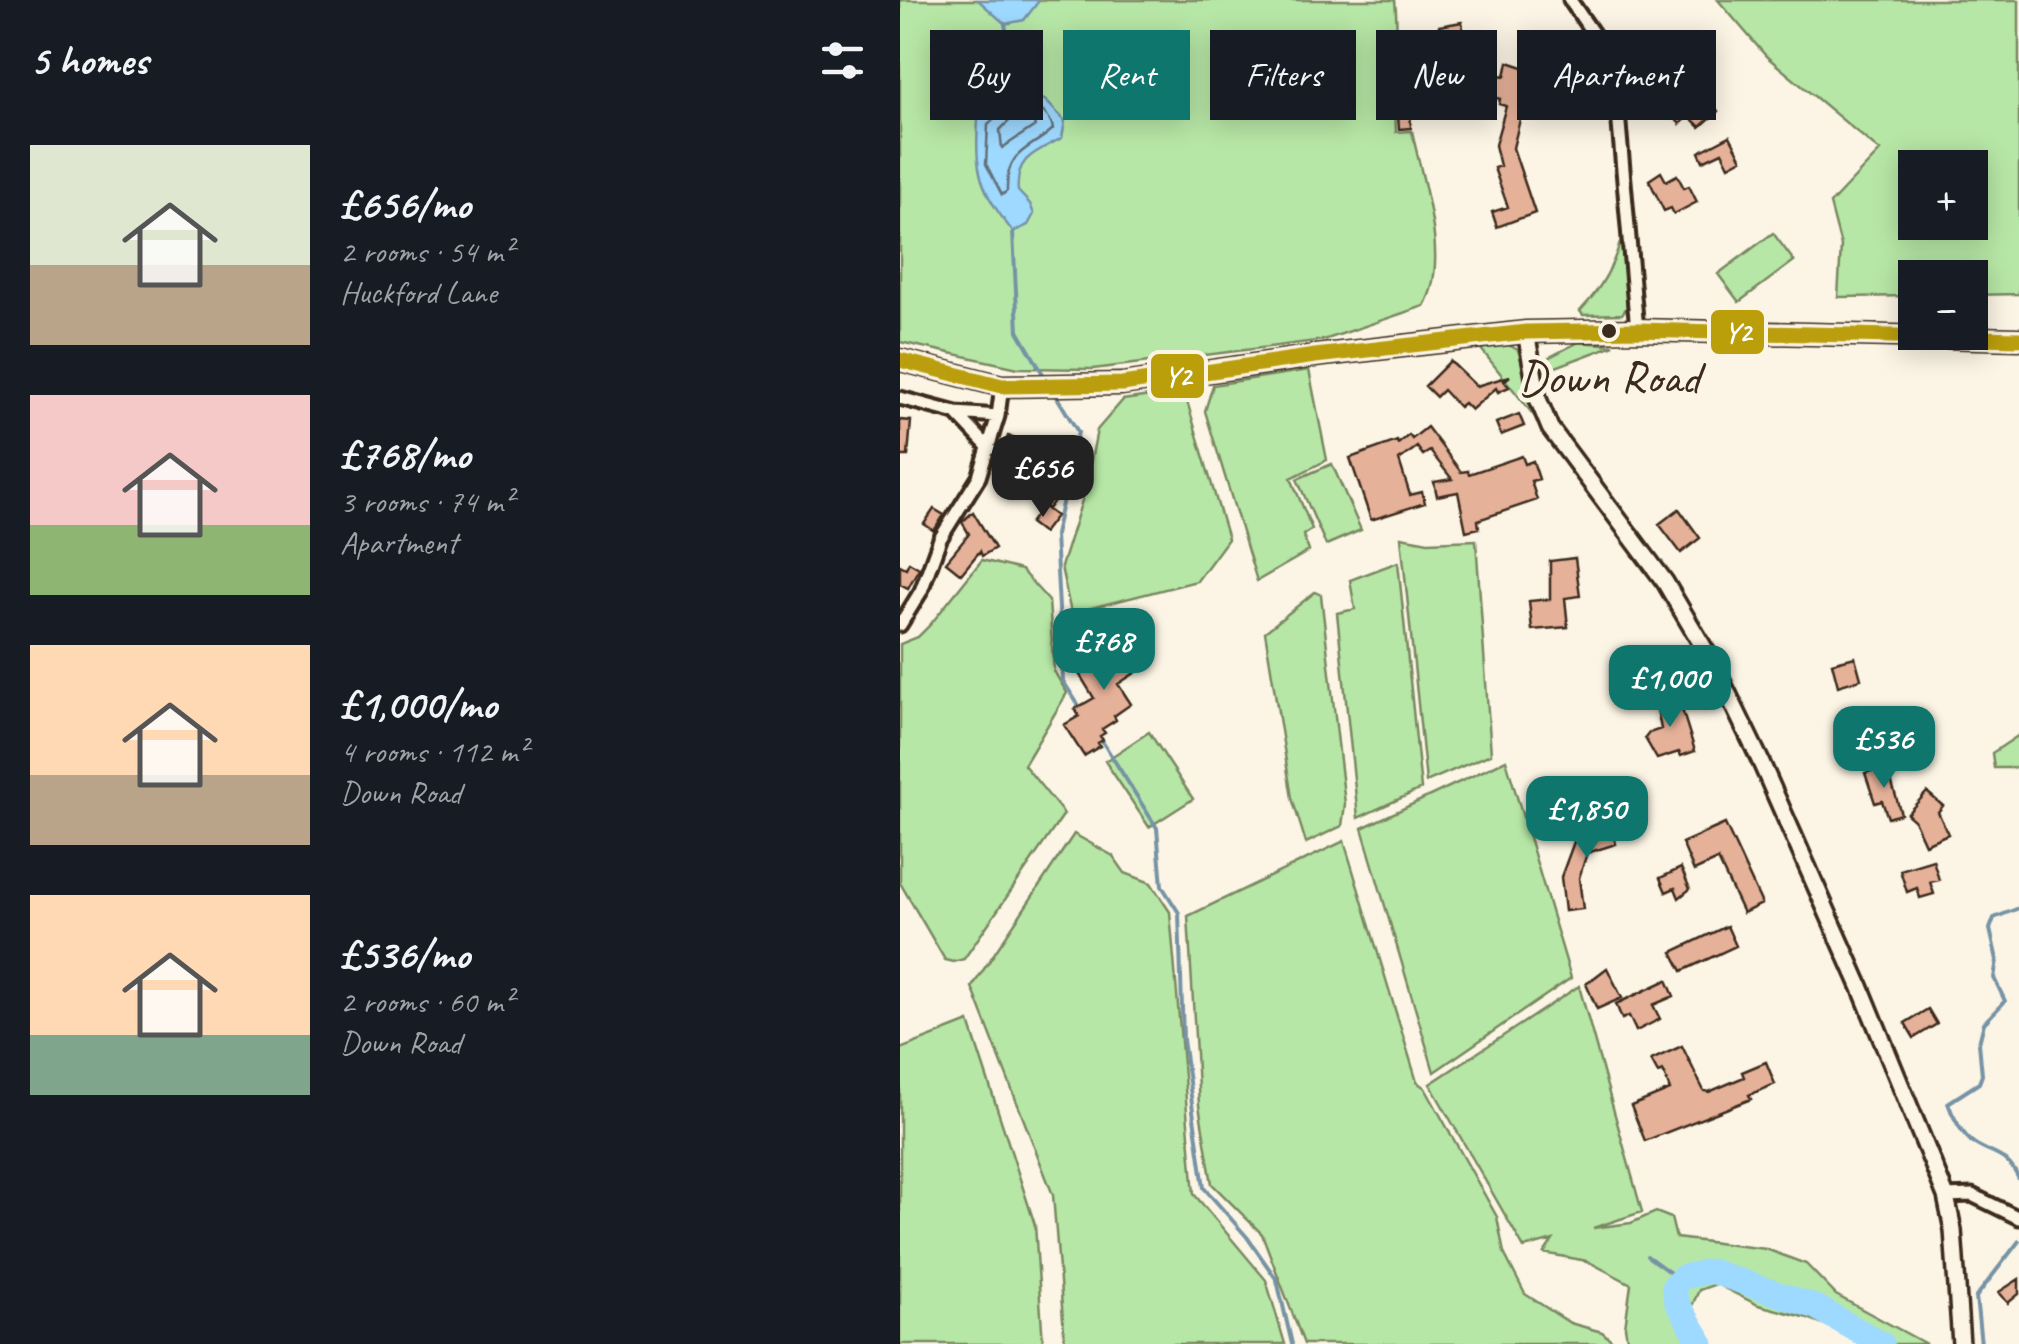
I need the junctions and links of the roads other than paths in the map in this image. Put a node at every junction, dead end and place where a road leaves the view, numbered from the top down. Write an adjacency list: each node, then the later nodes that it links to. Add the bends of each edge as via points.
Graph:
1 (1570, 0): 2 (street, via 1618,74)
2 (1637, 330): 3 (main road); 4 (main road)
3 (1526, 332): 6 (main road, via 1122,384); 12 (street, via 1550,428 1664,582 1714,665 1860,986)
4 (2019, 339)
5 (900, 360): 6 (main road)
6 (1002, 386): 9 (street)
7 (900, 398): 8 (street)
8 (956, 413): 9 (street); 10 (street)
9 (998, 416): 10 (street)
10 (990, 449): 11 (street)
11 (900, 625)
12 (1946, 1196): 13 (street, via 1972,1195); 14 (street)
13 (2018, 1217)
14 (1962, 1344)

